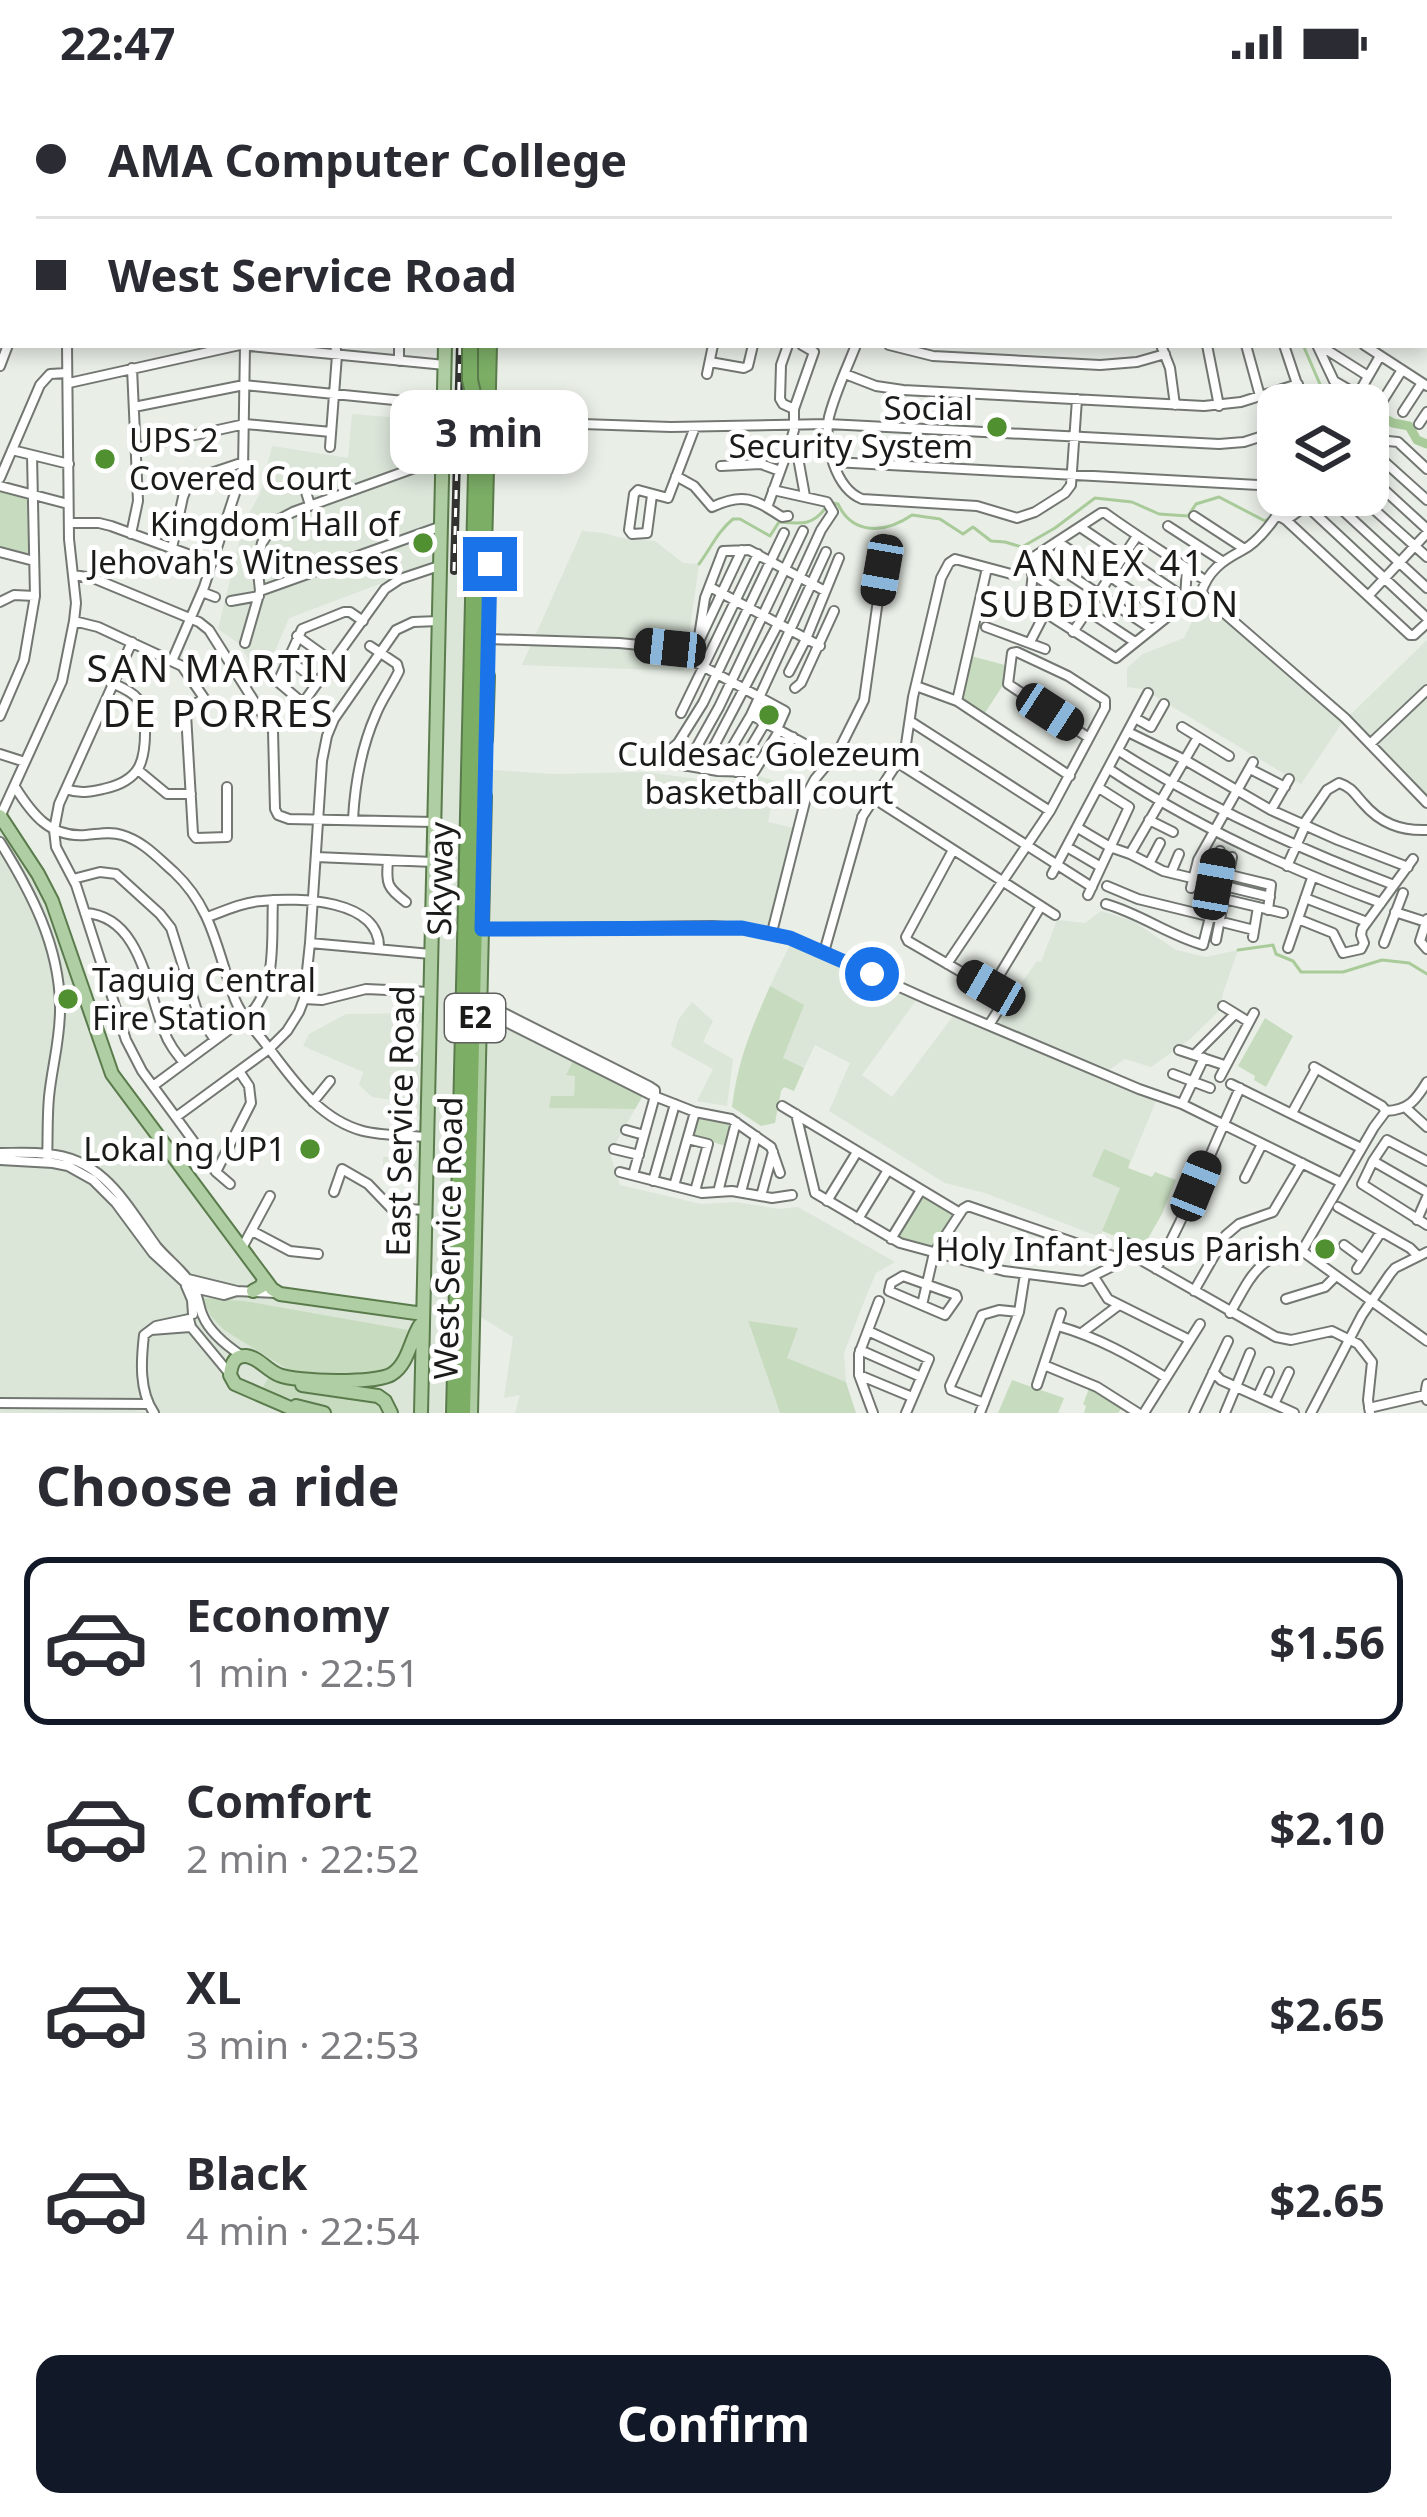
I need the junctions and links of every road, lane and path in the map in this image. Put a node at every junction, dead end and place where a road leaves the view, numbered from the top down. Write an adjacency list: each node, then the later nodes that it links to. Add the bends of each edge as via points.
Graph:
1 (67, 348): 33 (street)
2 (235, 348): 28 (street)
3 (245, 348): 35 (street)
4 (290, 348): 23 (street)
5 (399, 348): 25 (street)
6 (445, 348): 27 (main road, East Service Road)
7 (482, 348): 456 (highway, Skyway / E2, bridge, via 470,380 477,411)
8 (483, 348): 49 (main road, West Service Road)
9 (483, 348): 456 (highway, Skyway / E2)
10 (712, 348): 26 (street)
11 (752, 348): 26 (street, via 744,368)
12 (787, 348): 46 (street, via 780,399)
13 (807, 348): 46 (street, via 814,352)
14 (855, 348): 31 (street)
15 (901, 348): 22 (street, via 1100,365 1137,362)
16 (1208, 348): 44 (street)
17 (1247, 348): 36 (street)
18 (1285, 348): 34 (street)
19 (1319, 348): 32 (street, via 1347,390 1358,392)
20 (1323, 348): 32 (street)
21 (1368, 348): 24 (street)
22 (1163, 349): 43 (street)
23 (336, 350): 25 (street); 39 (street)
24 (1380, 356): 29 (street); 32 (street)
25 (399, 361): 27 (street)
26 (710, 362): 30 (street)
27 (445, 365): 42 (main road, East Service Road)
28 (132, 368): 33 (street); 45 (street)
29 (1402, 370): 37 (street); 38 (street)
30 (707, 374)
31 (845, 374): 41 (street, via 903,390); 52 (street)
32 (1368, 376)
33 (68, 378): 62 (street, via 46,377); 68 (street)
34 (1298, 384)
35 (244, 385): 39 (street); 45 (street); 50 (street)
36 (1257, 385)
37 (1426, 385): 47 (street)
38 (1389, 391)
39 (334, 394): 42 (street); 55 (street)
40 (1257, 397): 44 (street)
41 (1077, 399): 43 (street); 56 (street)
42 (444, 405): 64 (main road, East Service Road)
43 (1175, 405): 44 (street)
44 (1219, 406)
45 (134, 407): 61 (street)
46 (794, 409): 51 (street)
47 (1403, 412)
48 (1427, 412): 53 (street)
49 (493, 421): 54 (street); 163 (main road, West Service Road)
50 (245, 424): 55 (street); 61 (street); 65 (street)
51 (793, 424): 52 (street); 54 (street); 59 (street)
52 (828, 424): 56 (street); 66 (street)
53 (1419, 424)
54 (695, 427): 74 (street)
55 (331, 433): 60 (street)
56 (1072, 438): 57 (street, via 1220,444); 72 (street)
57 (1257, 438)
58 (1389, 442): 70 (street)
59 (789, 445): 71 (street); 81 (street)
60 (330, 447)
61 (136, 448): 99 (street)
62 (13, 450): 63 (street); 75 (street)
63 (32, 455): 68 (street); 78 (street)
64 (443, 458): 85 (street); 95 (main road, East Service Road)
65 (244, 462): 104 (street, via 190,480); 118 (street)
66 (834, 462): 72 (street); 72 (street, via 843,487 862,499 977,506 1017,518 1065,493)
67 (1389, 463): 82 (street)
68 (69, 464): 83 (street)
69 (721, 466): 71 (street)
70 (1427, 469)
71 (780, 471): 77 (street)
72 (1073, 475): 76 (street)
73 (301, 476): 85 (street)
74 (681, 479): 79 (street, via 668,498); 84 (street, via 712,507 739,498)
75 (0, 482): 78 (street)
76 (1257, 485)
77 (773, 490): 81 (street); 84 (street)
78 (33, 495): 83 (street); 115 (street)
79 (652, 495): 79 (street, via 634,494 632,534 647,533)
80 (1389, 495): 98 (street)
81 (805, 496): 127 (street, via 834,509)
82 (1427, 500)
83 (68, 505): 93 (street)
84 (768, 505): 86 (street)
85 (310, 506): 136 (street, via 266,535)
86 (788, 516)
87 (1194, 516): 106 (street)
88 (1285, 516): 92 (street)
89 (1318, 516): 129 (street)
90 (1347, 516): 119 (street)
91 (1381, 516): 103 (street)
92 (1281, 518): 106 (street); 140 (street)
93 (69, 523): 99 (street); 124 (street)
94 (1168, 526): 117 (street)
95 (441, 527): 120 (main road, East Service Road); 136 (street)
96 (1080, 527): 101 (street, via 1105,513); 102 (street); 111 (street)
97 (803, 531): 123 (street)
98 (1427, 531): 103 (street)
99 (131, 533): 104 (street)
100 (784, 533): 116 (street)
101 (1137, 536): 111 (street); 122 (street)
102 (1058, 542): 110 (street); 128 (street)
103 (1415, 546): 113 (street); 119 (street)
104 (172, 548): 118 (street)
105 (742, 549): 109 (street); 132 (street, via 724,551); 137 (street)
106 (1245, 549): 117 (street)
107 (0, 552): 115 (street)
108 (826, 552): 131 (street)
109 (758, 554): 116 (street); 144 (street)
110 (1038, 554): 126 (street); 138 (street)
111 (1124, 556): 128 (street); 142 (street)
112 (884, 557): 208 (street, via 864,700)
113 (1427, 557)
114 (838, 558): 134 (street)
115 (34, 561): 139 (street)
116 (771, 561): 123 (street); 146 (street)
117 (1222, 561): 130 (street)
118 (212, 563): 135 (street)
119 (1399, 563): 129 (street); 133 (street)
120 (440, 566): 155 (street, via 389,585); 156 (main road, East Service Road)
121 (987, 568): 125 (street); 184 (street, via 949,563); 190 (street)
122 (1187, 568): 130 (street); 142 (street)
123 (784, 569): 127 (street); 150 (street)
124 (73, 574): 152 (street); 154 (street)
125 (1015, 574)
126 (1032, 574): 147 (street); 149 (street, via 1030,599)
127 (799, 577): 131 (street); 157 (street)
128 (1109, 577): 138 (street); 151 (street)
129 (1384, 579): 140 (street); 153 (street)
130 (1206, 581): 204 (street, via 1201,593)
131 (812, 584): 134 (street); 160 (street)
132 (709, 587): 137 (street); 165 (street)
133 (1427, 588)
134 (825, 591): 164 (street)
135 (202, 592): 141 (street); 152 (street)
136 (259, 594): 143 (street); 169 (street)
137 (722, 594): 144 (street); 165 (street)
138 (1099, 594): 147 (street); 159 (street)
139 (35, 596): 145 (street); 194 (street, via 24,660)
140 (1368, 596): 153 (street, via 1412,636)
141 (215, 597)
142 (1185, 598): 151 (street)
143 (231, 601)
144 (735, 601): 146 (street); 178 (street)
145 (0, 602)
146 (749, 608): 150 (street); 180 (street)
147 (1087, 610): 161 (street); 168 (street)
148 (834, 611): 171 (street)
149 (1046, 613): 161 (street); 167 (street)
150 (763, 616): 157 (street); 182 (street)
151 (1168, 616): 159 (street)
152 (191, 619): 176 (street); 234 (street, via 209,630 270,723 277,813)
153 (1427, 620)
154 (74, 621): 166 (street); 209 (street, via 62,680)
155 (363, 621): 162 (street, via 344,612); 177 (street)
156 (439, 621): 174 (street, via 400,626); 237 (main road, East Service Road)
157 (778, 624): 160 (street); 186 (street)
158 (986, 627): 167 (street)
159 (1152, 629): 168 (street)
160 (792, 631): 164 (street); 189 (street)
161 (1073, 632): 168 (street, via 1114,658)
162 (297, 636): 175 (street); 177 (street)
163 (488, 639): 172 (street); 292 (main road, West Service Road)
164 (806, 639): 171 (street); 179 (street)
165 (698, 641): 178 (street)
166 (132, 642): 176 (street); 183 (street)
167 (1030, 642): 173 (street)
168 (1135, 642)
169 (244, 643)
170 (370, 646): 174 (street)
171 (820, 646): 185 (street)
172 (670, 648)
173 (1046, 649)
174 (380, 653): 234 (street, via 327,736); 235 (street, via 399,671 359,768)
175 (288, 659): 181 (street); 181 (street, via 278,683 300,706)
176 (172, 661): 226 (street, via 204,698 186,712)
177 (333, 662): 181 (street)
178 (699, 665): 180 (street); 192 (street)
179 (789, 671)
180 (717, 675): 182 (street); 212 (street, via 665,759)
181 (318, 682)
182 (731, 682): 186 (street); 212 (street)
183 (112, 683): 216 (street, via 142,705 146,746); 224 (street)
184 (916, 686): 190 (street); 196 (street)
185 (795, 688)
186 (745, 689): 189 (street); 214 (street)
187 (1427, 690): 204 (street)
188 (1148, 693): 195 (street)
189 (759, 697): 193 (street); 199 (street, via 786,712)
190 (957, 701): 219 (street)
191 (1165, 704): 195 (street, via 1151,727)
192 (681, 713)
193 (751, 715): 197 (street); 217 (street)
194 (0, 716)
195 (1135, 718): 200 (street)
196 (910, 722): 210 (street); 231 (street)
197 (765, 723): 199 (street); 218 (street)
198 (1182, 727): 201 (street)
199 (778, 730): 202 (street); 218 (street, via 756,770)
200 (1128, 732): 205 (street); 207 (street)
201 (1198, 736): 207 (street); 213 (street, via 1230,754)
202 (793, 737): 208 (street); 211 (street)
203 (1089, 738): 203 (street, via 1010,687 1012,653 1105,700); 219 (street)
204 (1370, 744): 229 (street)
205 (1119, 751): 215 (street); 220 (street)
206 (0, 754): 209 (street)
207 (1184, 760): 220 (street); 225 (street)
208 (829, 761): 293 (street, via 807,794)
209 (25, 762): 222 (street)
210 (898, 763): 227 (street); 247 (street)
211 (777, 764)
212 (686, 766): 214 (street)
213 (1223, 766)
214 (702, 769): 217 (street)
215 (1109, 769): 223 (street); 228 (street)
216 (138, 770): 224 (street, via 115,786); 226 (street, via 167,794)
217 (718, 771): 218 (street)
218 (736, 772)
219 (1070, 776): 231 (street)
220 (1172, 781): 228 (street); 232 (street)
221 (227, 787): 226 (street, via 227,836 196,838)
222 (15, 788): 233 (street); 240 (street)
223 (1099, 788): 239 (street); 249 (street, via 1129,808)
224 (66, 789): 240 (street)
225 (1238, 791): 230 (street); 230 (street, via 1252,765 1287,783); 232 (street)
226 (191, 794)
227 (873, 798): 250 (street); 300 (street)
228 (1161, 800): 236 (street); 242 (street)
229 (1427, 802)
230 (1271, 810): 238 (street)
231 (1050, 811): 247 (street)
232 (1226, 812): 242 (street); 246 (street)
233 (0, 817): 388 (main road, via 52,901 112,1074)
234 (319, 819): 235 (street); 255 (street)
235 (353, 820): 237 (street)
236 (1149, 820): 243 (street); 252 (street)
237 (434, 822): 257 (main road, East Service Road)
238 (1306, 824): 241 (street, via 1340,783 1385,822); 246 (street); 269 (street, via 1410,863)
239 (1078, 828): 248 (street); 249 (street)
240 (54, 830): 265 (street); 287 (street, via 135,840 185,883)
241 (1427, 830)
242 (1214, 831): 259 (street); 267 (street)
243 (1173, 832)
244 (0, 842): 353 (street, via 33,898 57,976)
245 (1160, 843): 258 (street)
246 (1296, 846): 259 (street); 269 (street)
247 (1026, 847): 261 (street); 266 (street)
248 (1067, 847): 260 (street); 261 (street)
249 (1110, 847): 252 (street); 260 (street)
250 (953, 850): 266 (street); 302 (street, via 906,937)
251 (1220, 851): 268 (street)
252 (1130, 854): 258 (street)
253 (1179, 854): 262 (street)
254 (1232, 856): 270 (street)
255 (316, 857): 256 (street); 278 (street)
256 (388, 860): 257 (street); 277 (street, via 387,881)
257 (433, 862): 301 (main road, East Service Road)
258 (1149, 864): 262 (street)
259 (1287, 866): 264 (street)
260 (1101, 867): 261 (street, via 1090,891)
261 (1054, 870)
262 (1171, 873): 267 (street)
263 (1234, 875): 273 (street, via 1271,885)
264 (1312, 878): 274 (street); 279 (street)
265 (73, 879): 284 (street); 311 (street, via 116,874 160,914)
266 (1002, 882): 281 (street); 302 (street)
267 (1192, 884): 268 (street)
268 (1214, 884): 270 (street)
269 (1394, 885): 279 (street)
270 (1226, 886): 273 (street); 275 (street)
271 (1109, 888): 289 (street)
272 (1403, 893): 283 (street)
273 (1270, 897): 282 (street)
274 (1305, 898): 288 (street); 291 (street)
275 (1224, 899): 282 (street); 289 (street)
276 (273, 900): 278 (street); 287 (street); 309 (street, via 267,986)
277 (406, 902)
278 (313, 903): 296 (street); 299 (street, via 362,915 378,932)
279 (1381, 903): 291 (street)
280 (1106, 904): 289 (street, via 1203,945)
281 (1041, 906): 286 (street); 303 (street)
282 (1263, 909): 285 (street); 289 (street, via 1254,933)
283 (1395, 912): 290 (street); 295 (street)
284 (86, 913): 315 (street, via 102,915 133,943); 323 (street, via 126,1040)
285 (1283, 913)
286 (1055, 915)
287 (208, 917): 309 (street)
288 (1298, 919): 291 (street, via 1334,933 1343,953 1364,946); 298 (street)
289 (1219, 920): 294 (street)
290 (1426, 921): 297 (street)
291 (1367, 922)
292 (482, 929): 293 (street); 306 (main road, West Service Road)
293 (772, 932): 300 (street)
294 (1216, 940)
295 (1384, 943)
296 (310, 944): 299 (street); 305 (street)
297 (1424, 947)
298 (1288, 948)
299 (379, 949): 301 (street)
300 (824, 952): 310 (street)
301 (431, 954): 304 (main road, East Service Road)
302 (947, 964): 303 (street)
303 (991, 988): 310 (street, via 1006,999)
304 (430, 992): 305 (street, via 366,989); 344 (main road, East Service Road)
305 (304, 999): 312 (street)
306 (480, 1005): 325 (street); 456 (main road, West Service Road)
307 (1223, 1006): 308 (street)
308 (1235, 1014): 314 (street); 316 (street, via 1252,1017)
309 (246, 1017): 311 (street); 312 (street)
310 (989, 1025): 328 (street)
311 (215, 1040): 315 (street)
312 (269, 1048): 317 (street); 326 (street)
313 (1179, 1050): 314 (street)
314 (1199, 1056): 316 (street); 321 (street)
315 (184, 1063): 323 (street)
316 (1224, 1065): 319 (street)
317 (239, 1071): 337 (street); 358 (street, via 251,1102)
318 (1173, 1074): 321 (street)
319 (1220, 1077)
320 (329, 1081): 326 (street)
321 (1192, 1081): 324 (street); 328 (street)
322 (1427, 1082): 330 (street)
323 (153, 1086): 337 (street)
324 (1210, 1088)
325 (655, 1096): 327 (street); 335 (street)
326 (313, 1102): 344 (street, via 363,1131)
327 (674, 1104): 332 (street); 363 (street)
328 (1182, 1104): 339 (street)
329 (782, 1106): 336 (street)
330 (1406, 1108): 333 (street); 340 (street)
331 (636, 1111): 335 (street)
332 (695, 1112): 338 (street); 345 (street)
333 (1386, 1112): 334 (street, via 1315,1068); 347 (street)
334 (1292, 1113): 339 (street, via 1235,1086); 347 (street)
335 (650, 1114): 342 (street)
336 (796, 1114): 349 (street); 376 (street, via 814,1192)
337 (176, 1117): 358 (street)
338 (736, 1122): 343 (street); 370 (street)
339 (1223, 1124): 346 (street); 396 (street)
340 (1427, 1127)
341 (626, 1130): 342 (street)
342 (644, 1135): 351 (street)
343 (756, 1136): 350 (street); 371 (street)
344 (427, 1137): 378 (main road, East Service Road)
345 (688, 1138): 366 (street); 368 (street, via 708,1144)
346 (1262, 1144): 356 (street); 362 (street)
347 (1361, 1148): 364 (street)
348 (614, 1149): 351 (street)
349 (857, 1151): 357 (street); 376 (street)
350 (773, 1152): 361 (street); 361 (street, via 783,1172)
351 (638, 1155): 360 (street)
352 (0, 1156): 353 (street)
353 (47, 1158): 403 (street, via 84,1164 107,1179)
354 (1373, 1161): 355 (street, via 1387,1140); 372 (street); 381 (street, via 1363,1186)
355 (1427, 1161)
356 (1301, 1163): 364 (street); 405 (street, via 1273,1212 1226,1235)
357 (887, 1170): 367 (street); 380 (street)
358 (216, 1172): 365 (street)
359 (620, 1172): 360 (street)
360 (633, 1176): 363 (street)
361 (766, 1178): 375 (street)
362 (1245, 1178)
363 (653, 1181): 366 (street)
364 (1340, 1182): 389 (street)
365 (230, 1184)
366 (674, 1186): 368 (street)
367 (921, 1190): 379 (street); 385 (street)
368 (695, 1191): 370 (street)
369 (334, 1192): 378 (street, via 341,1168 391,1208)
370 (718, 1192): 371 (street)
371 (741, 1192): 375 (street)
372 (1427, 1194): 381 (street)
373 (792, 1195): 375 (street)
374 (270, 1196): 383 (street)
375 (766, 1197)
376 (826, 1201): 380 (street)
377 (1338, 1207): 384 (street)
378 (425, 1210): 415 (main road, East Service Road)
379 (964, 1210): 390 (street); 393 (street)
380 (858, 1220): 385 (street)
381 (1417, 1220): 382 (street)
382 (1427, 1225)
383 (251, 1231): 388 (street); 391 (street, via 290,1251)
384 (1381, 1232): 392 (street); 394 (street)
385 (891, 1239): 390 (street)
386 (1127, 1243): 393 (street)
387 (1344, 1245): 394 (street)
388 (242, 1248): 401 (main road)
389 (1301, 1251): 400 (street); 414 (street, via 1260,1264)
390 (934, 1253): 398 (street); 402 (street)
391 (318, 1254)
392 (1422, 1254): 409 (street, via 1395,1268)
393 (1119, 1258): 399 (street)
394 (1364, 1258): 397 (street)
395 (1141, 1260): 396 (street)
396 (1156, 1269): 405 (street)
397 (1357, 1269)
398 (1025, 1274): 399 (street, via 1079,1282); 412 (street)
399 (1094, 1276): 411 (street)
400 (1336, 1276): 407 (street); 409 (street)
401 (264, 1278): 404 (main road); 406 (main road)
402 (928, 1282): 410 (street); 410 (street, via 957,1298 945,1315); 410 (street, via 904,1276 888,1288)
403 (189, 1284): 404 (street); 416 (street)
404 (253, 1292): 406 (street)
405 (1193, 1292): 414 (street)
406 (277, 1293): 415 (main road)
407 (1286, 1299)
408 (879, 1301): 419 (street)
409 (1371, 1301): 421 (street); 424 (street)
410 (922, 1305)
411 (1119, 1305): 420 (street); 422 (street)
412 (1019, 1312): 449 (street); 449 (street, via 982,1315 950,1386)
413 (1060, 1313): 418 (street)
414 (1230, 1313): 421 (street, via 1284,1340 1332,1330)
415 (423, 1318): 434 (main road, East Service Road, via 388,1377); 450 (main road, East Service Road)
416 (195, 1320): 427 (street); 433 (street); 448 (street, via 149,1330 143,1340)
417 (1200, 1324): 422 (street)
418 (1058, 1326): 420 (street); 429 (street)
419 (868, 1330): 425 (street); 436 (street, via 929,1359)
420 (1082, 1333): 437 (street)
421 (1349, 1338): 451 (street, via 1372,1362); 462 (street)
422 (1188, 1339): 437 (street)
423 (1228, 1341): 430 (street)
424 (1427, 1341)
425 (860, 1350): 435 (street); 436 (street)
426 (1250, 1353): 440 (street)
427 (243, 1356): 428 (main road); 433 (main road)
428 (259, 1364): 434 (main road, East Service Road); 441 (main road, via 258,1380)
429 (1044, 1365): 439 (street); 458 (street)
430 (1214, 1372): 440 (street); 459 (street)
431 (1269, 1372): 442 (street)
432 (1289, 1372): 447 (street)
433 (230, 1375): 441 (main road)
434 (279, 1375): 455 (main road, via 378,1396)
435 (859, 1375): 443 (street); 457 (street)
436 (921, 1377): 443 (street)
437 (1165, 1378): 458 (street)
438 (1427, 1384): 444 (street)
439 (1036, 1385)
440 (1237, 1387): 442 (street); 460 (street)
441 (246, 1388): 445 (main road)
442 (1258, 1396): 447 (street)
443 (912, 1397): 452 (street)
444 (1426, 1398): 451 (street)
445 (278, 1401): 453 (main road); 454 (main road)
446 (0, 1403): 448 (street)
447 (1274, 1403): 461 (street)
448 (151, 1408)
449 (982, 1408)
450 (419, 1410)
451 (1370, 1411)
452 (910, 1412)
453 (302, 1413)
454 (325, 1413)
455 (391, 1413)
456 (461, 1413)
457 (872, 1413)
458 (1141, 1413)
459 (1194, 1413)
460 (1225, 1413)
461 (1294, 1413)
462 (1310, 1413)

